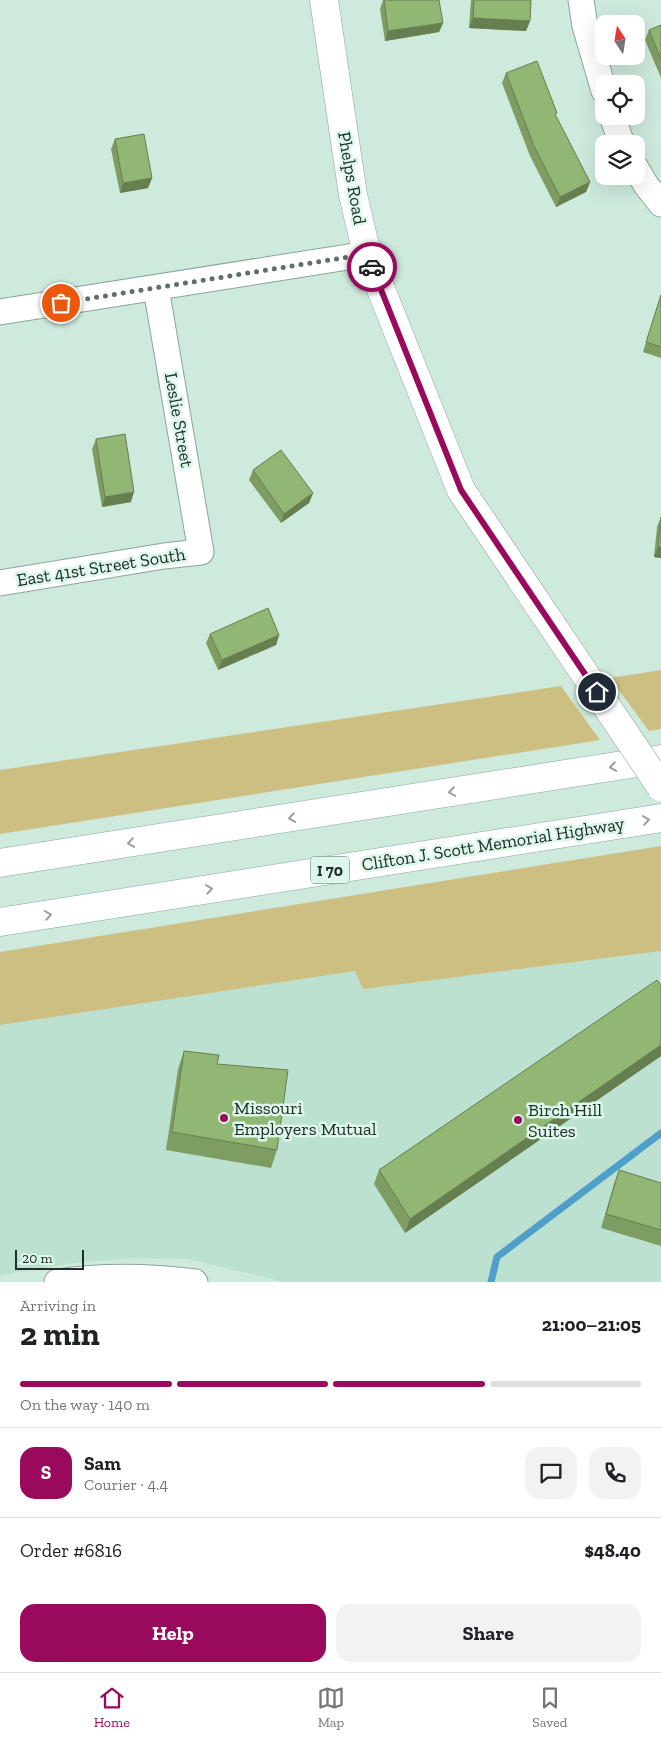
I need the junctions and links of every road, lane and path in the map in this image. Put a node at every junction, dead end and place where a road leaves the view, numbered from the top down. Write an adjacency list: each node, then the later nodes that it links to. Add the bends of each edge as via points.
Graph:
1 (324, 0): 6 (main road, Phelps Road, via 353,195)
2 (581, 0): 3 (street)
3 (600, 75)
4 (645, 183): 5 (street)
5 (661, 204)
6 (367, 254): 7 (street); 12 (main road, Phelps Road, bridge, via 461,490)
7 (156, 288): 8 (street); 9 (street, Leslie Street)
8 (0, 312)
9 (201, 552): 10 (street, East 41st Street South)
10 (0, 583)
11 (661, 760): 14 (main road, one-way to 14)
12 (661, 787)
13 (661, 818): 15 (main road, Clifton J. Scott Memorial Highway / I 70, one-way to 13)
14 (0, 864)
15 (0, 922)
16 (57, 1282): 17 (street, via 86,1277 164,1278)
17 (195, 1282)

